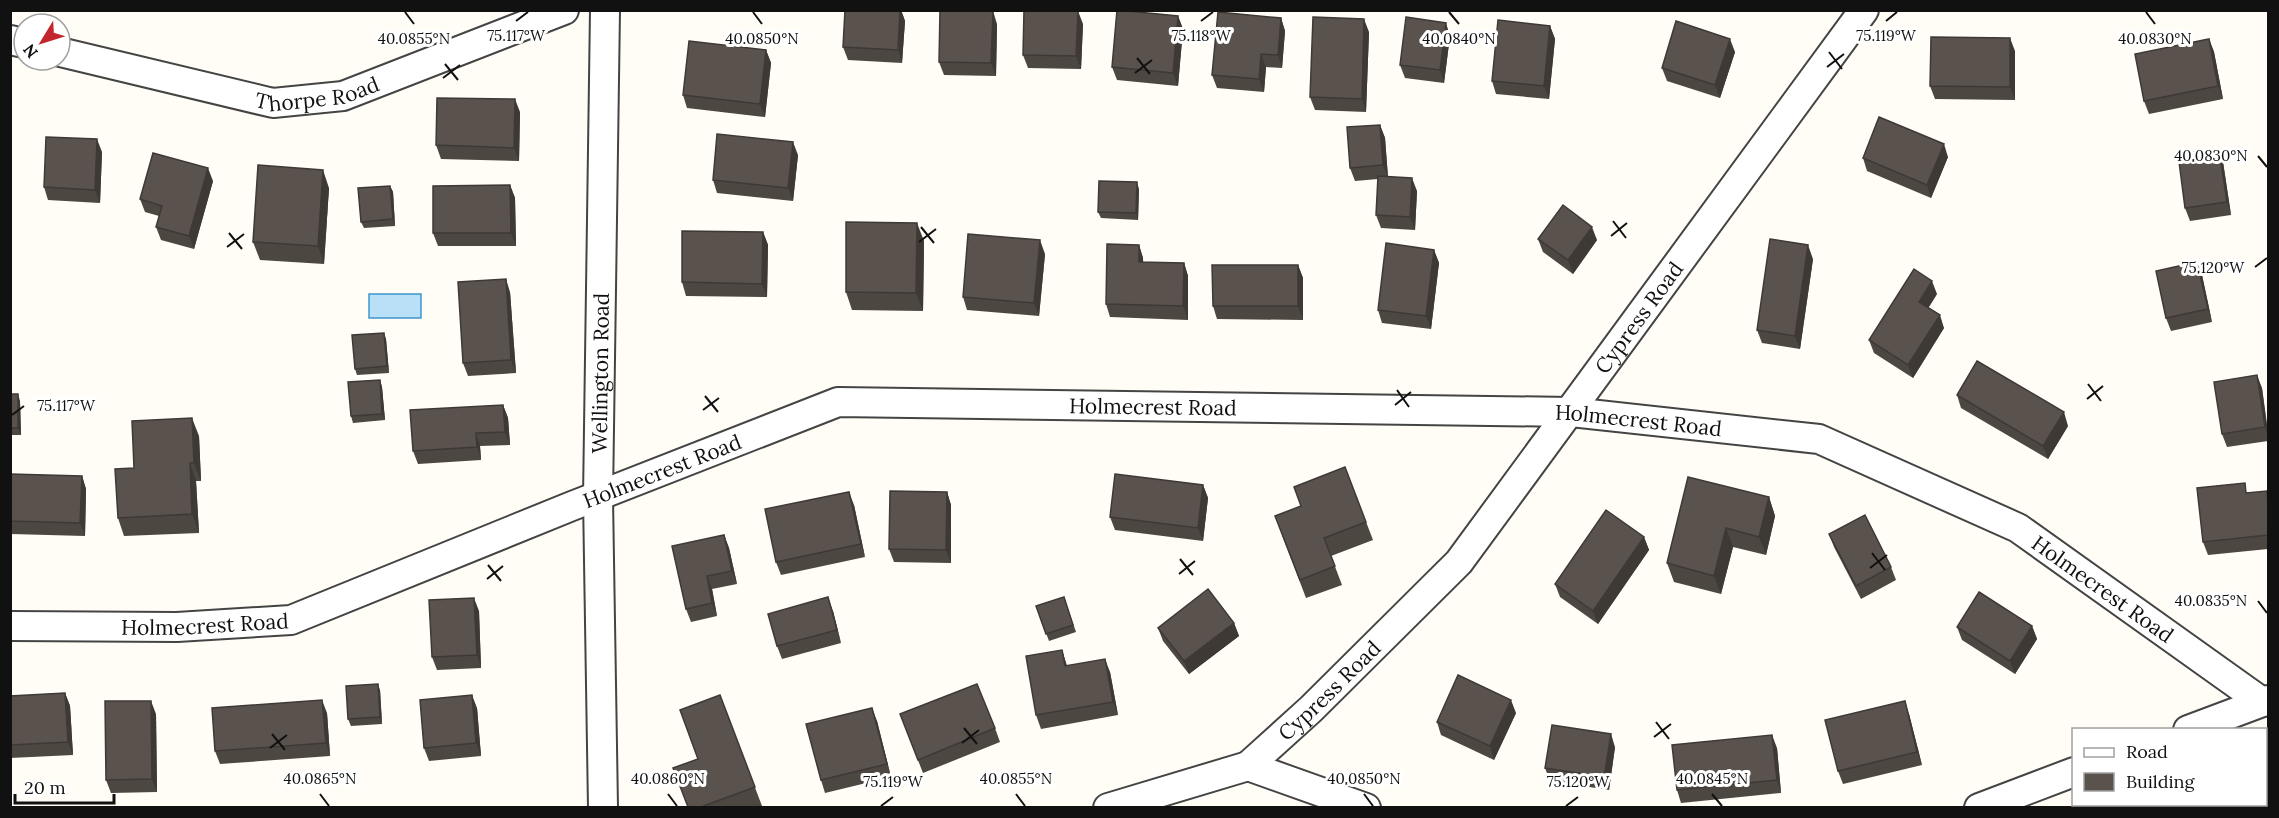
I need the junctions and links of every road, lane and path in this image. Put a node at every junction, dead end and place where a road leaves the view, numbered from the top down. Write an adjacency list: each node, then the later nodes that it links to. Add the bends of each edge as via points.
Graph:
1 (564, 10): 4 (street, Thorpe Road, via 343,96 273,103)
2 (605, 10): 6 (street, Wellington Road)
3 (1864, 10): 5 (street, Cypress Road)
4 (72, 55)
5 (1571, 412): 6 (street, Holmecrest Road, via 838,402); 8 (street, Holmecrest Road, via 1819,439 2018,528); 10 (street, Cypress Road, via 1459,562)
6 (598, 498): 7 (street, Holmecrest Road, via 291,620 177,627); 12 (street, Wellington Road)
7 (10, 626)
8 (2265, 701): 9 (street)
9 (2191, 728)
10 (1248, 766): 13 (street); 14 (street)
11 (2072, 772): 15 (street)
12 (603, 807)
13 (1108, 807)
14 (1366, 807)
15 (1979, 807)

